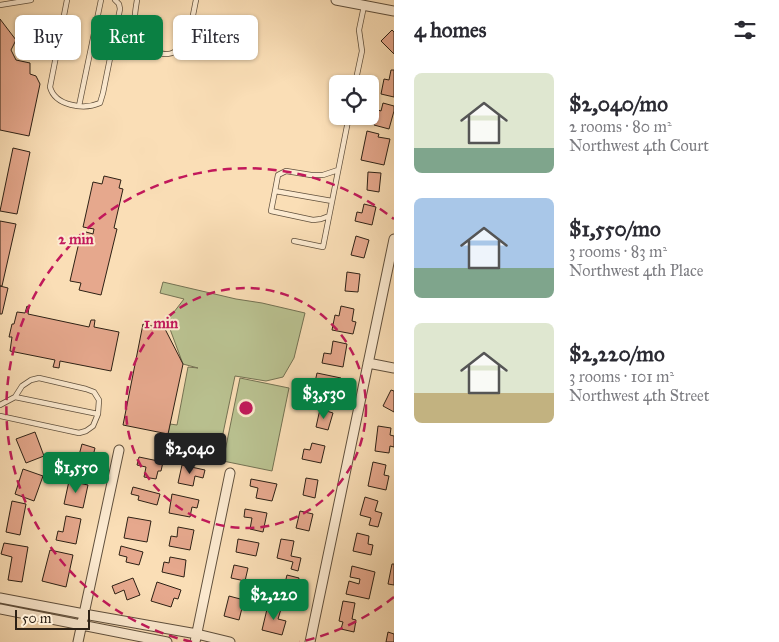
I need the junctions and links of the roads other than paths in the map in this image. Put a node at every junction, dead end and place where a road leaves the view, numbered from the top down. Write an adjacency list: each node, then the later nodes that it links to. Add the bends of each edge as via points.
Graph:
1 (30, 0): 8 (lane)
2 (67, 0): 12 (lane, via 50,87 58,100)
3 (101, 0): 12 (lane)
4 (115, 0): 12 (lane, via 120,9 100,103)
5 (137, 0): 6 (lane, via 135,23 140,37 159,53 171,53 188,36)
6 (196, 0)
7 (336, 0): 9 (street)
8 (3, 3)
9 (364, 6): 10 (street); 11 (lane, via 359,30 362,52)
10 (394, 12)
11 (357, 75)
12 (79, 106)
13 (347, 125): 14 (lane)
14 (338, 170): 15 (lane, via 323,175 286,171 278,175); 16 (lane)
15 (275, 191): 16 (lane); 17 (lane, via 271,211 313,220)
16 (332, 201): 17 (lane)
17 (329, 216): 19 (lane, via 323,247)
18 (394, 239): 20 (street)
19 (294, 241)
20 (368, 363): 21 (street); 36 (street)
21 (394, 368)
22 (15, 397): 23 (lane); 24 (lane); 24 (lane, via 22,386 39,378 94,392 100,400)
23 (0, 405)
24 (98, 414): 25 (lane, via 93,426 79,433)
25 (0, 416)
26 (119, 450): 30 (street)
27 (230, 473): 32 (street)
28 (0, 598): 30 (street)
29 (0, 609): 31 (street)
30 (84, 614): 31 (street); 32 (street)
31 (82, 625): 33 (street); 34 (street)
32 (196, 638): 35 (street)
33 (78, 642)
34 (167, 642)
35 (230, 642)
36 (310, 642)

